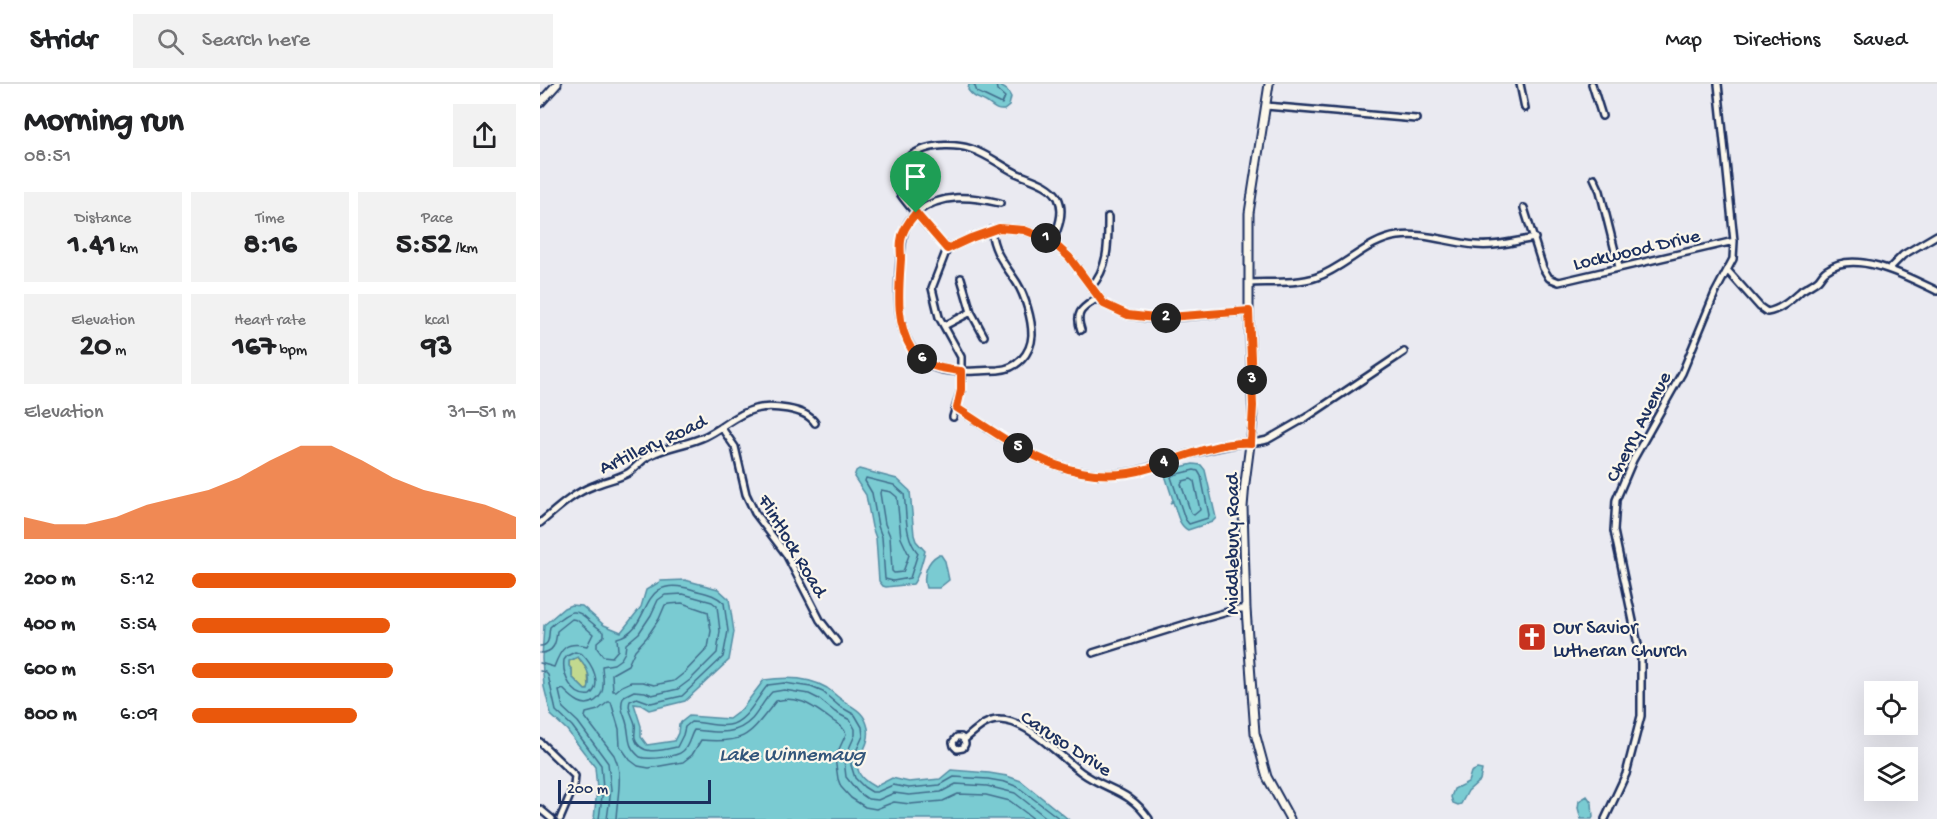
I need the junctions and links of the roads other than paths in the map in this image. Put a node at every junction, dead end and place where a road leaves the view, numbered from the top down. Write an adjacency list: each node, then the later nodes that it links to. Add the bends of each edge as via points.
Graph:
1 (557, 84): 6 (street)
2 (1269, 84): 7 (street, Middlebury Road)
3 (1520, 84): 8 (street)
4 (1592, 84): 9 (street)
5 (1718, 84): 19 (street, Cherry Avenue)
6 (540, 103)
7 (1266, 106): 10 (street); 26 (street, Middlebury Road, via 1249,213)
8 (1525, 108)
9 (1602, 116)
10 (1416, 119)
11 (1594, 178): 22 (street)
12 (1000, 203): 14 (street, via 948,197)
13 (1524, 208): 18 (street, Lockwood Drive)
14 (916, 213): 20 (street, via 901,196 901,164 915,152 939,146 968,148 990,156 1054,193 1061,212); 21 (street); 36 (street, via 901,241 899,301 905,332 913,351 927,363)
15 (1108, 217): 27 (street, via 1103,268)
16 (991, 230): 20 (street, via 1024,230); 21 (street); 36 (street, via 996,253 1018,285 1032,336 1020,363 1003,369)
17 (1937, 235): 23 (street, via 1903,255)
18 (1535, 238): 22 (street, Lockwood Drive, via 1543,268 1549,278 1559,282); 26 (street, via 1493,246 1399,236 1376,243 1316,278)
19 (1734, 241): 22 (street, Lockwood Drive); 24 (street, Cherry Avenue)
20 (1052, 242): 27 (street, via 1069,257)
21 (947, 249): 32 (street, via 932,288)
22 (1619, 267)
23 (1890, 268): 24 (street, via 1843,263 1827,269 1791,300 1767,312); 28 (street)
24 (1728, 271): 53 (street, Cherry Avenue, via 1682,373 1616,500 1614,531 1641,659 1641,716 1626,774)
25 (961, 278): 31 (street)
26 (1249, 283): 30 (street, Middlebury Road)
27 (1090, 287): 29 (street)
28 (1937, 291)
29 (1099, 297): 30 (street, via 1104,304 1128,315 1155,318); 33 (street, via 1079,313)
30 (1249, 311): 41 (street, Middlebury Road)
31 (971, 312): 32 (street); 34 (street)
32 (944, 326): 36 (street, via 961,357)
33 (1081, 330)
34 (984, 336)
35 (1404, 352): 41 (street, via 1307,417 1267,440)
36 (961, 371): 37 (street)
37 (957, 408): 38 (street); 41 (street, via 1024,452 1061,468 1088,474 1134,472 1191,454)
38 (953, 417)
39 (815, 423): 40 (street, Artillery Road, via 794,410 756,408)
40 (721, 427): 42 (street, Artillery Road, via 683,446 650,455 628,472 574,496); 44 (street, Flintlock Road, via 735,447 746,494 755,513 786,554 820,620)
41 (1251, 443): 43 (street, Middlebury Road, via 1243,507)
42 (540, 523)
43 (1246, 609): 45 (street); 52 (street, Middlebury Road, via 1255,733 1267,777)
44 (837, 642)
45 (1093, 653)
46 (964, 740): 51 (street, Caruso Drive, via 987,722 1018,724 1083,774 1127,795)
47 (540, 742): 50 (street, via 575,776)
48 (540, 809): 49 (street)
49 (552, 819)
50 (560, 819)
51 (1149, 819)
52 (1290, 819)
53 (1605, 819)

